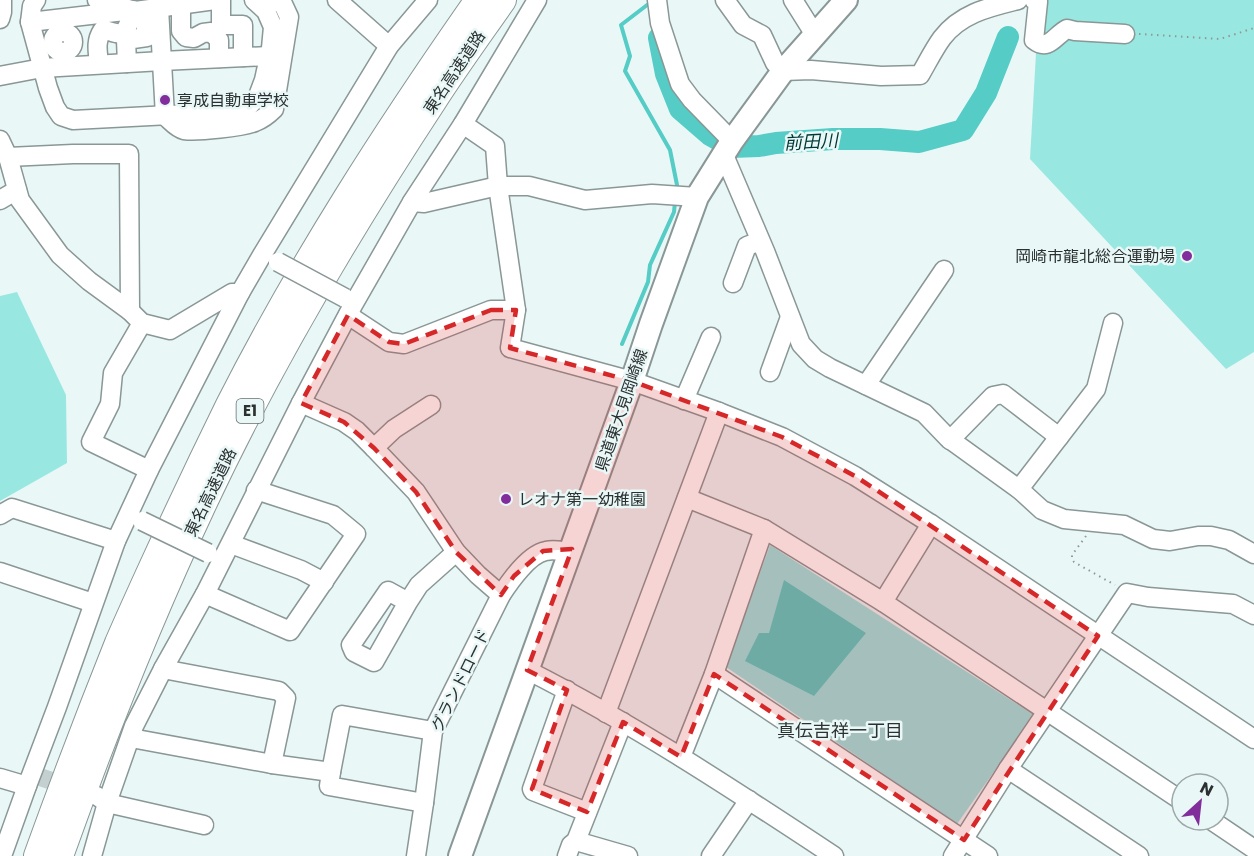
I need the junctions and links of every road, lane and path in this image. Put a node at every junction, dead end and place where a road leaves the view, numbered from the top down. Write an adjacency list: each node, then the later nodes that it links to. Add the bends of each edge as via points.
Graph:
1 (2, 0): 21 (street)
2 (97, 0): 20 (street)
3 (215, 0): 18 (street)
4 (221, 0): 29 (street, via 221,25 243,25)
5 (254, 0): 28 (street, via 266,11 273,27)
6 (272, 0): 36 (street, via 283,4 289,16 274,109 267,117 253,123 200,131 178,128)
7 (337, 0): 26 (street)
8 (428, 0): 26 (street)
9 (478, 0): 118 (highway, 東名高速道路 / E1, via 339,209 230,403 119,640)
10 (503, 0): 119 (highway, 東名高速道路 / E1, via 359,218 249,412 139,648)
11 (537, 0): 37 (street)
12 (657, 0): 39 (street, via 660,23 680,84)
13 (725, 0): 34 (street, via 743,25 762,35)
14 (793, 0): 24 (street)
15 (846, 0): 24 (main road, 県道東大見岡崎線)
16 (1018, 0): 34 (street, via 964,18 943,37 920,75)
17 (1034, 0): 23 (street, via 1038,3 1034,40 1039,44 1052,42 1068,29)
18 (181, 5): 20 (street); 30 (street, via 182,31 186,37 212,32 219,39)
19 (32, 7): 20 (street); 25 (street)
20 (145, 10): 27 (street, via 122,33 102,31 97,46); 31 (street); 32 (street, via 147,37 126,40)
21 (0, 19)
22 (1254, 27): 23 (path, via 1220,39)
23 (1125, 34)
24 (815, 35): 34 (main road, 県道東大見岡崎線)
25 (45, 44): 27 (street, via 58,51 68,51 72,46); 33 (street)
26 (389, 46): 47 (street)
27 (83, 51): 32 (street); 33 (street)
28 (269, 56): 29 (street); 36 (street, via 258,96 248,107)
29 (243, 57): 30 (street)
30 (219, 58): 31 (street)
31 (162, 60): 32 (street); 36 (street)
32 (127, 63)
33 (42, 68): 35 (street); 36 (street, via 61,116 73,120)
34 (783, 71): 39 (main road, 県道東大見岡崎線)
35 (0, 76)
36 (165, 116)
37 (464, 124): 41 (street, via 495,146); 45 (street)
38 (0, 140): 40 (street)
39 (728, 148): 43 (main road, 県道東大見岡崎線); 46 (street)
40 (8, 157): 42 (street); 53 (street, via 129,154)
41 (498, 186): 43 (street, via 529,186 585,200 652,194); 45 (street, via 424,203); 52 (street)
42 (18, 190): 44 (street); 53 (street, via 20,200 60,255)
43 (697, 197): 58 (main road, 県道東大見岡崎線)
44 (0, 200)
45 (412, 202): 51 (street)
46 (760, 241): 49 (street, via 747,246); 54 (street)
47 (270, 259): 50 (street); 51 (street, bridge)
48 (944, 270): 59 (street)
49 (733, 283)
50 (240, 293): 53 (street, via 232,293 170,330); 67 (street)
51 (349, 306): 52 (street, via 389,342 404,344 490,310); 61 (street)
52 (516, 310): 58 (street, via 510,348)
53 (136, 317): 67 (street, via 113,373 110,404 91,442)
54 (790, 317): 57 (street); 59 (street, via 801,344 815,359)
55 (1113, 324): 64 (street, via 1096,389)
56 (711, 337): 60 (street)
57 (770, 372)
58 (632, 381): 60 (street); 79 (main road, 県道東大見岡崎線)
59 (866, 385): 65 (street, via 924,413)
60 (684, 400): 63 (street)
61 (301, 403): 66 (street, via 344,422); 69 (street)
62 (430, 405): 66 (street)
63 (719, 412): 70 (street); 74 (street, via 803,448)
64 (1059, 437): 65 (street, via 1003,394 993,396); 68 (street)
65 (950, 440): 68 (street)
66 (374, 448): 78 (street, via 416,492)
67 (149, 470): 72 (street)
68 (1019, 489): 73 (street, via 1042,510 1064,519)
69 (256, 490): 77 (street); 82 (street, via 333,515 356,534)
70 (687, 498): 75 (street); 96 (street)
71 (0, 515): 76 (street, via 12,508)
72 (135, 517): 76 (street); 77 (street, bridge)
73 (1096, 522): 80 (street, via 1124,525 1170,541 1198,536 1220,538); 83 (path, via 1072,559)
74 (931, 524): 87 (street); 90 (street)
75 (764, 529): 87 (street); 93 (street)
76 (116, 541): 88 (street)
77 (220, 552): 82 (street, via 301,570); 84 (street)
78 (456, 552): 85 (street); 86 (street, via 419,585)
79 (571, 553): 85 (street, グランドロード, via 543,551 514,576); 92 (main road, 県道東大見岡崎線)
80 (1254, 554)
81 (0, 572): 88 (street)
82 (324, 582): 84 (street, via 290,631)
83 (1127, 593): 89 (street, via 1233,604); 90 (street)
84 (205, 594): 91 (street)
85 (501, 595): 98 (street, グランドロード)
86 (408, 602)
87 (883, 602): 95 (street)
88 (93, 603): 106 (street)
89 (1254, 615)
90 (1098, 636): 95 (street); 100 (street)
91 (164, 669): 99 (street); 102 (street, via 279,691 286,698)
92 (527, 670): 94 (street); 122 (main road, 県道東大見岡崎線)
93 (714, 674): 101 (street); 114 (street)
94 (567, 690): 96 (street); 111 (street, via 532,789)
95 (1048, 710): 103 (street); 107 (street)
96 (606, 712): 97 (street)
97 (623, 722): 101 (street); 111 (street)
98 (433, 731): 104 (street, via 342,715); 110 (street, グランドロード)
99 (131, 738): 102 (street); 108 (street)
100 (1254, 739)
101 (681, 757): 109 (street)
102 (272, 764): 104 (street)
103 (1008, 769): 114 (street); 128 (street)
104 (331, 772): 110 (street, via 330,786)
105 (0, 778): 106 (street)
106 (33, 778): 117 (street)
107 (1170, 793)
108 (102, 799): 112 (street); 120 (street)
109 (749, 800): 124 (street); 125 (street)
110 (424, 802): 121 (street, グランドロード)
111 (586, 812): 115 (street)
112 (204, 825)
113 (1229, 832): 116 (street)
114 (964, 840): 126 (street); 127 (street)
115 (571, 849): 123 (street)
116 (1254, 849)
117 (2, 856)
118 (37, 856)
119 (60, 856)
120 (92, 856)
121 (416, 856)
122 (460, 856)
123 (628, 856)
124 (711, 856)
125 (834, 856)
126 (953, 856)
127 (988, 856)
128 (1139, 856)

